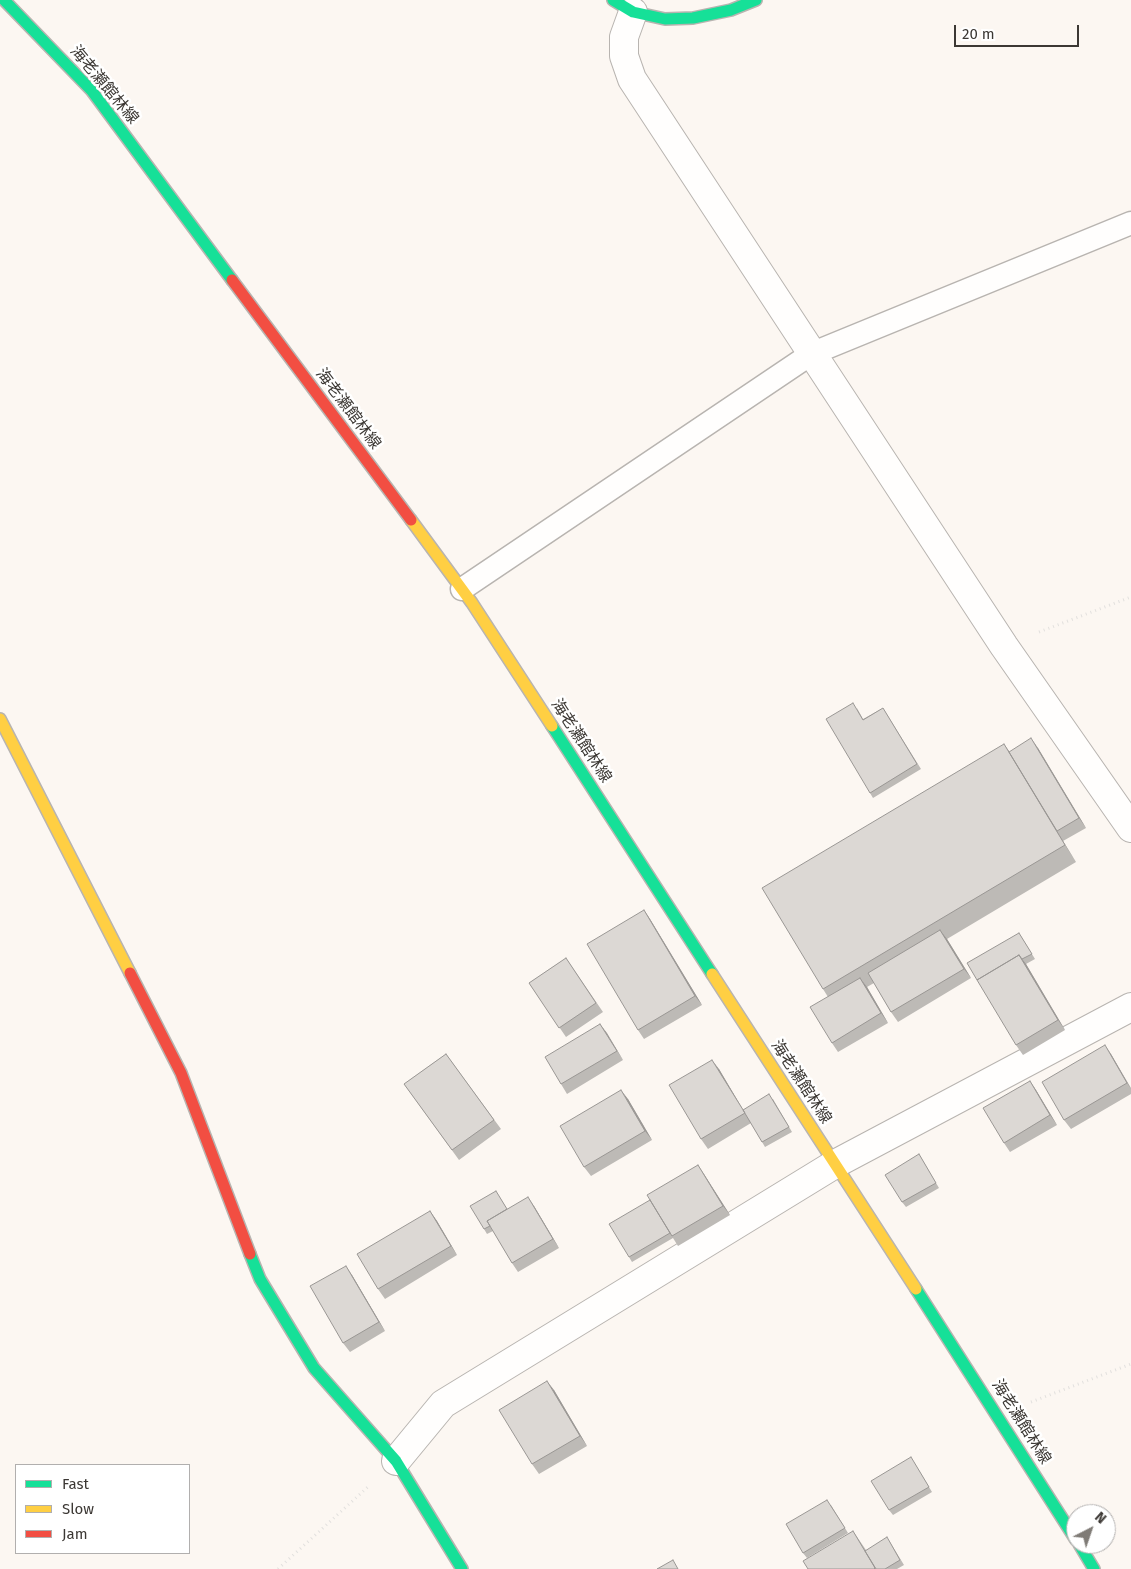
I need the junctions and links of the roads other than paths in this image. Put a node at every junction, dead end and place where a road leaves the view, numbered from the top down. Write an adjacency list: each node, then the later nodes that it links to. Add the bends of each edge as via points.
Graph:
1 (4, 0): 6 (main road, 海老瀬館林線, via 92,91)
2 (756, 0): 3 (main road, via 731,10 693,18 665,19)
3 (623, 6): 5 (street, via 624,56 632,79)
4 (1131, 223): 5 (lane)
5 (811, 354): 6 (lane); 8 (street, via 1004,646)
6 (462, 589): 10 (main road, 海老瀬館林線)
7 (0, 719): 11 (main road, via 181,1073 260,1279 314,1368)
8 (1131, 828)
9 (1131, 1007): 10 (street)
10 (835, 1164): 11 (street, via 443,1404); 12 (main road, 海老瀬館林線)
11 (396, 1461): 14 (main road)
12 (1066, 1524)
13 (1085, 1554): 15 (main road)
14 (462, 1569)
15 (1094, 1569)

